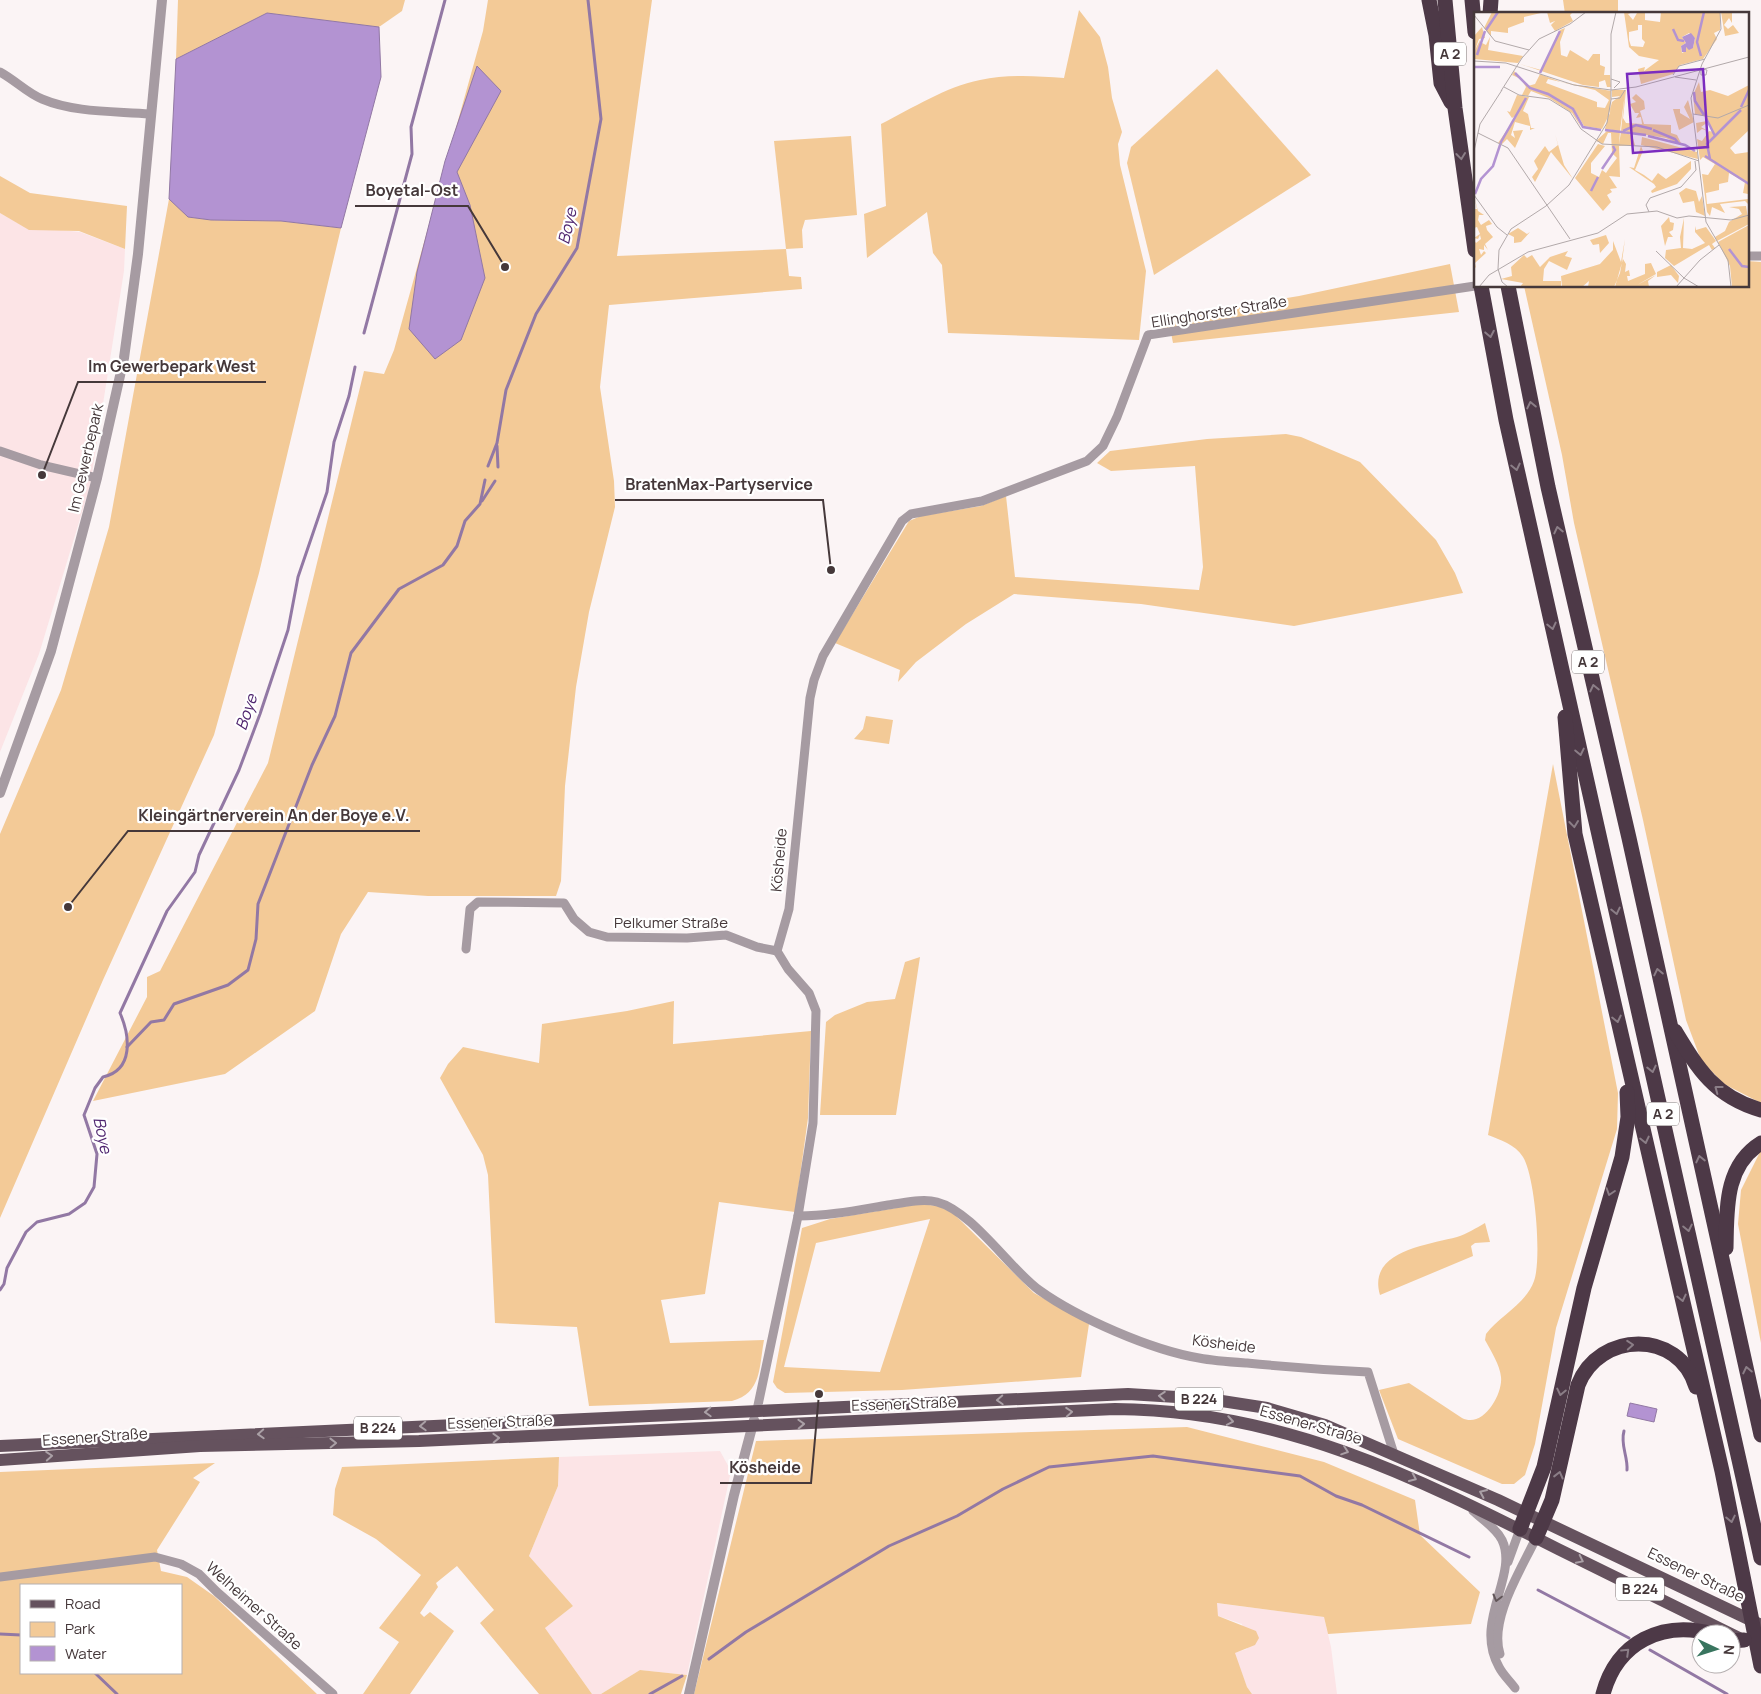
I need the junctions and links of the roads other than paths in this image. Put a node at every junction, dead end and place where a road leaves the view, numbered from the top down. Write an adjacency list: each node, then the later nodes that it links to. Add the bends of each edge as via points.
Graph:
1 (162, 0): 8 (street, Im Gewerbepark)
2 (1429, 0): 7 (highway, via 1440,84)
3 (1446, 0): 7 (highway, A 2)
4 (1472, 0): 5 (highway, A 2)
5 (1474, 21)
6 (0, 72): 8 (street, via 33,95 64,107)
7 (1454, 108): 9 (highway, A 2, one-way to 9)
8 (150, 114): 16 (street, Im Gewerbepark, via 138,254 126,340)
9 (1474, 243)
10 (1748, 256): 11 (street)
11 (1761, 256)
12 (1474, 286): 17 (street, Ellinghorster Straße, via 1148,335 1103,446 1087,461 982,501)
13 (1481, 288): 18 (highway, A 2, one-way to 18, via 1506,420)
14 (1508, 288): 22 (highway, A 2, one-way to 14, via 1550,495)
15 (0, 451): 16 (street)
16 (97, 478): 19 (street, Im Gewerbepark, via 49,658)
17 (905, 516): 21 (street, Kösheide, via 823,656 814,680 789,909)
18 (1562, 671): 23 (highway, one-way to 23, via 1575,834); 40 (highway, A 2, one-way to 40)
19 (0, 793)
20 (466, 949): 21 (street, Pelkumer Straße, via 470,909 478,902 564,903 574,919 589,932 607,937 726,935 757,947)
21 (777, 950): 26 (street, via 788,969 809,993 816,1011 812,1123)
22 (1668, 1020): 24 (highway, one-way to 22, via 1732,1098 1709,1082); 27 (highway, A 2, one-way to 22)
23 (1626, 1058): 34 (highway, one-way to 34); 36 (highway, one-way to 36, via 1628,1117 1622,1156 1584,1288 1551,1439)
24 (1761, 1110)
25 (1761, 1143): 27 (highway, via 1741,1161 1732,1178 1727,1216)
26 (798, 1216): 28 (street); 32 (street, Kösheide, via 934,1201 950,1206 1038,1289 1061,1304 1165,1350 1199,1358 1368,1372)
27 (1726, 1275): 30 (highway, A 2, one-way to 27)
28 (757, 1410): 29 (street); 31 (main road, Essener Straße / B 224, one-way to 31); 32 (main road, Essener Straße / B 224, one-way to 28, via 1325,1425 1267,1408 1128,1394)
29 (753, 1427): 33 (main road, Essener Straße / B 224, one-way to 29, via 200,1446 419,1441); 35 (main road, Essener Straße / B 224, one-way to 35, via 1115,1409 1170,1412 1263,1427 1322,1444 1368,1459); 52 (street, via 734,1495)
30 (1761, 1435)
31 (0, 1446)
32 (1394, 1454): 36 (main road, Essener Straße / B 224, one-way to 32)
33 (0, 1460)
34 (1722, 1471): 37 (highway, one-way to 34, via 1583,1372 1600,1355 1621,1345 1648,1344 1660,1348 1686,1368 1699,1399 1715,1464); 48 (highway, one-way to 48)
35 (1459, 1500): 38 (main road, Essener Straße / B 224); 41 (street, via 1498,1533 1506,1551)
36 (1527, 1514): 37 (main road, Essener Straße / B 224); 38 (highway)
37 (1544, 1521): 39 (highway); 44 (main road, Essener Straße / B 224)
38 (1520, 1529): 39 (main road, Essener Straße / B 224); 41 (street)
39 (1536, 1538): 43 (main road, Essener Straße / B 224, one-way to 43); 50 (street, via 1498,1628 1498,1647)
40 (1761, 1558)
41 (1506, 1569): 50 (street, one-way to 50, via 1491,1624 1491,1643 1498,1666)
42 (0, 1577): 51 (street, Welheimer Straße, via 155,1557 181,1564 199,1574)
43 (1706, 1624)
44 (1761, 1625)
45 (1691, 1630): 53 (highway, one-way to 45, via 1608,1676 1618,1660 1641,1640 1654,1634)
46 (1741, 1641): 47 (main road, Essener Straße / B 224)
47 (1761, 1648)
48 (1761, 1665): 49 (highway)
49 (1761, 1680)
50 (1517, 1691)
51 (332, 1694)
52 (689, 1694)
53 (1603, 1694)

